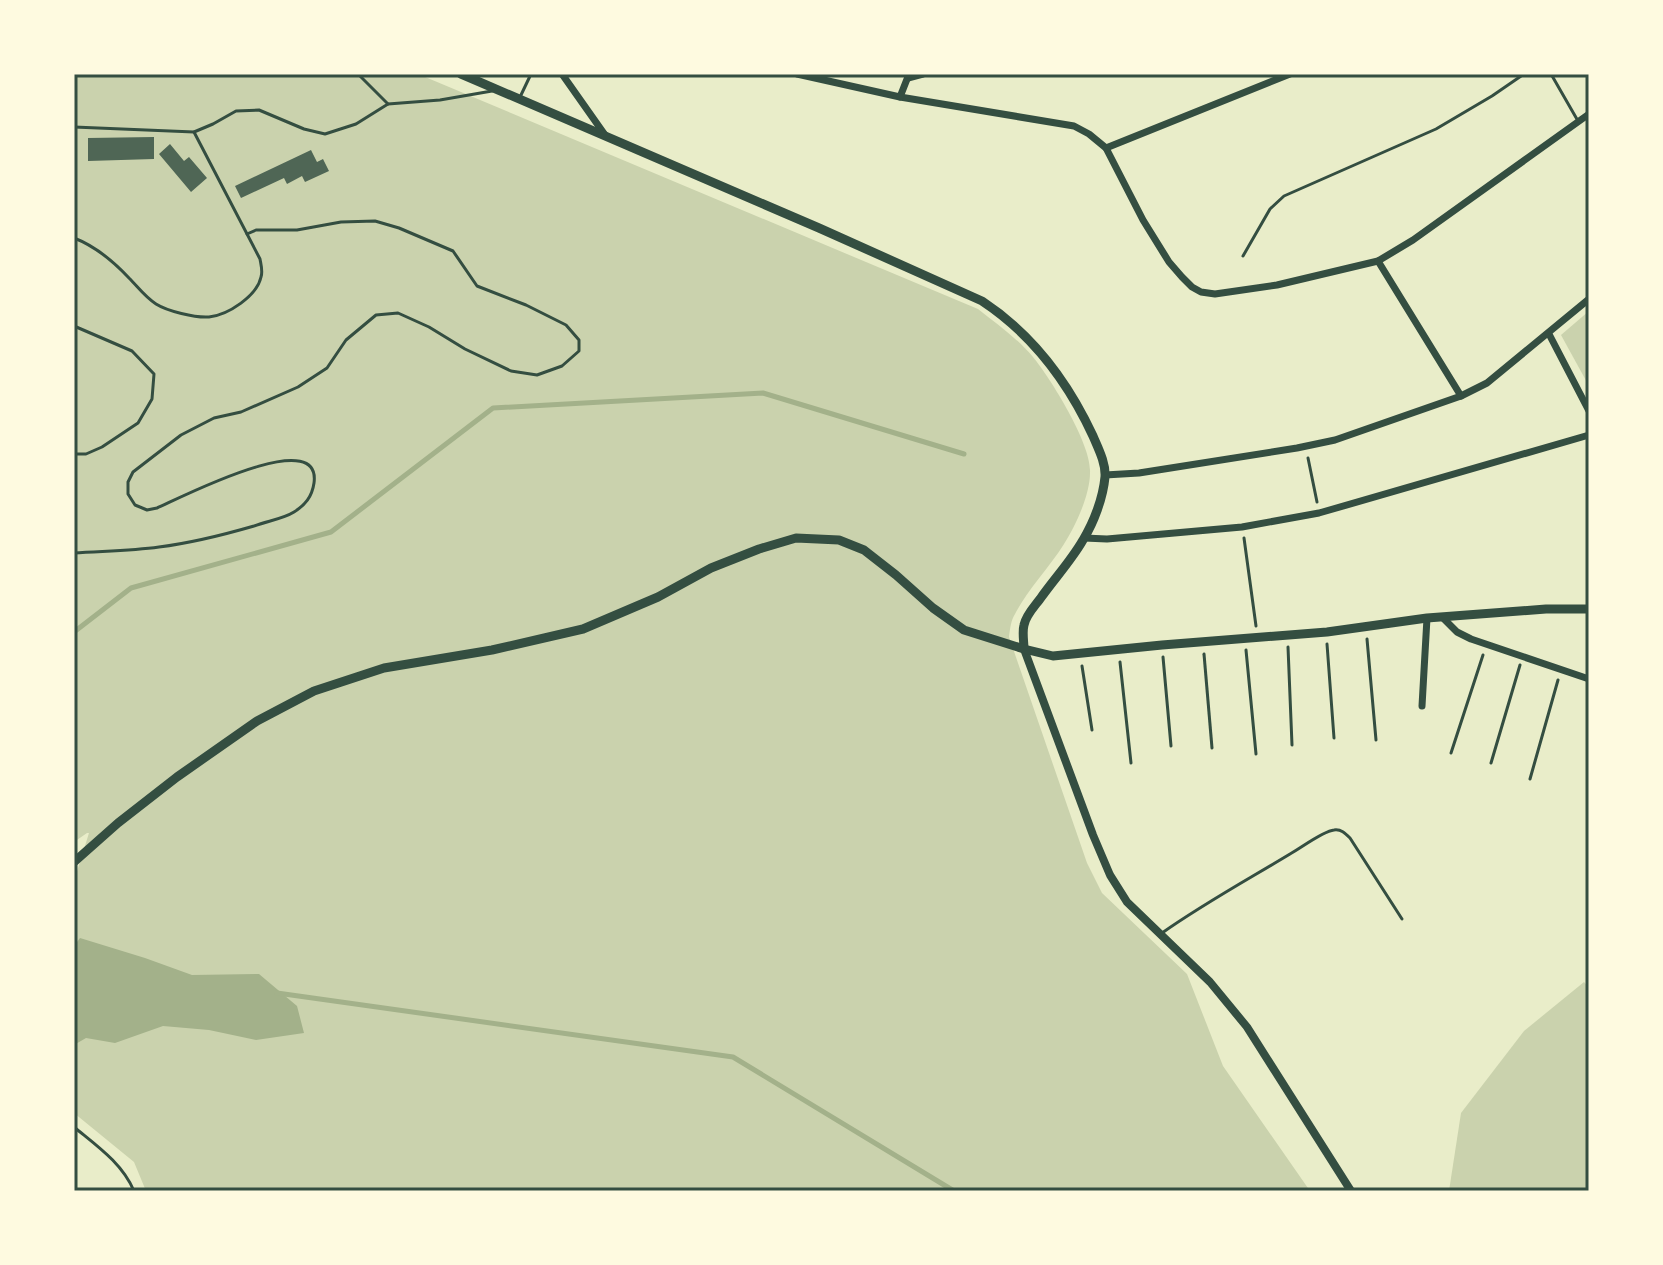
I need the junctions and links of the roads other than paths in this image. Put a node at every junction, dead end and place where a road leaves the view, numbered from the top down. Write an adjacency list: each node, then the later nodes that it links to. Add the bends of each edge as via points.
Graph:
1 (358, 74): 14 (lane)
2 (461, 74): 11 (main road)
3 (531, 74): 13 (lane)
4 (562, 74): 19 (street)
5 (797, 74): 12 (street)
6 (923, 74): 10 (street)
7 (1290, 74): 20 (street)
8 (1524, 74): 23 (lane, via 1436,129 1284,196 1270,209)
9 (1551, 74): 16 (lane)
10 (909, 76): 12 (street)
11 (497, 90): 13 (main road); 14 (lane)
12 (900, 97): 20 (street, via 1074,126)
13 (519, 99): 19 (main road)
14 (388, 104): 18 (lane, via 356,124 325,134 259,110 236,111)
15 (1589, 114): 16 (street)
16 (1578, 121): 24 (street)
17 (74, 127): 18 (lane)
18 (194, 132): 21 (lane)
19 (605, 135): 32 (main road, via 1002,314 1050,364 1079,408)
20 (1106, 148): 24 (street, via 1169,262 1201,292 1277,285)
21 (247, 234): 22 (lane, via 263,274 244,300 210,317 156,304 101,253); 34 (lane, via 341,222 375,221 399,228 453,251 477,286 566,325 579,340 579,351 562,366 537,375 511,371 398,313 376,315 346,340 327,368 298,387 181,435 133,472 128,482 135,505 147,510 291,459 303,461 314,476 307,502 291,514 193,541)
22 (74, 238)
23 (1243, 256)
24 (1378, 261): 28 (street)
25 (1589, 299): 27 (street)
26 (74, 326): 31 (lane, via 132,351 154,374 152,399 138,423 102,447)
27 (1549, 334): 28 (street, via 1487,383); 29 (street)
28 (1461, 396): 32 (street, via 1335,440)
29 (1589, 411)
30 (1589, 435): 33 (street, via 1319,513 1242,527)
31 (74, 454)
32 (1105, 475): 33 (main road)
33 (1084, 538): 38 (main road, via 1030,612)
34 (74, 553)
35 (1589, 609): 37 (main road)
36 (1427, 618): 37 (main road); 38 (main road, via 1080,654 1053,656); 40 (street)
37 (1443, 618): 39 (street, via 1457,632)
38 (1024, 649): 41 (main road, via 964,630 864,550 839,540 796,538 711,568 583,629 384,668 314,691 257,721 177,777); 43 (street, via 1110,875 1127,902)
39 (1589, 679)
40 (1422, 706)
41 (74, 862)
42 (1402, 919): 43 (lane, via 1350,838 1344,831 1330,830)
43 (1161, 933): 46 (street, via 1247,1027)
44 (74, 1127): 45 (lane, via 118,1164)
45 (134, 1191)
46 (1351, 1191)

